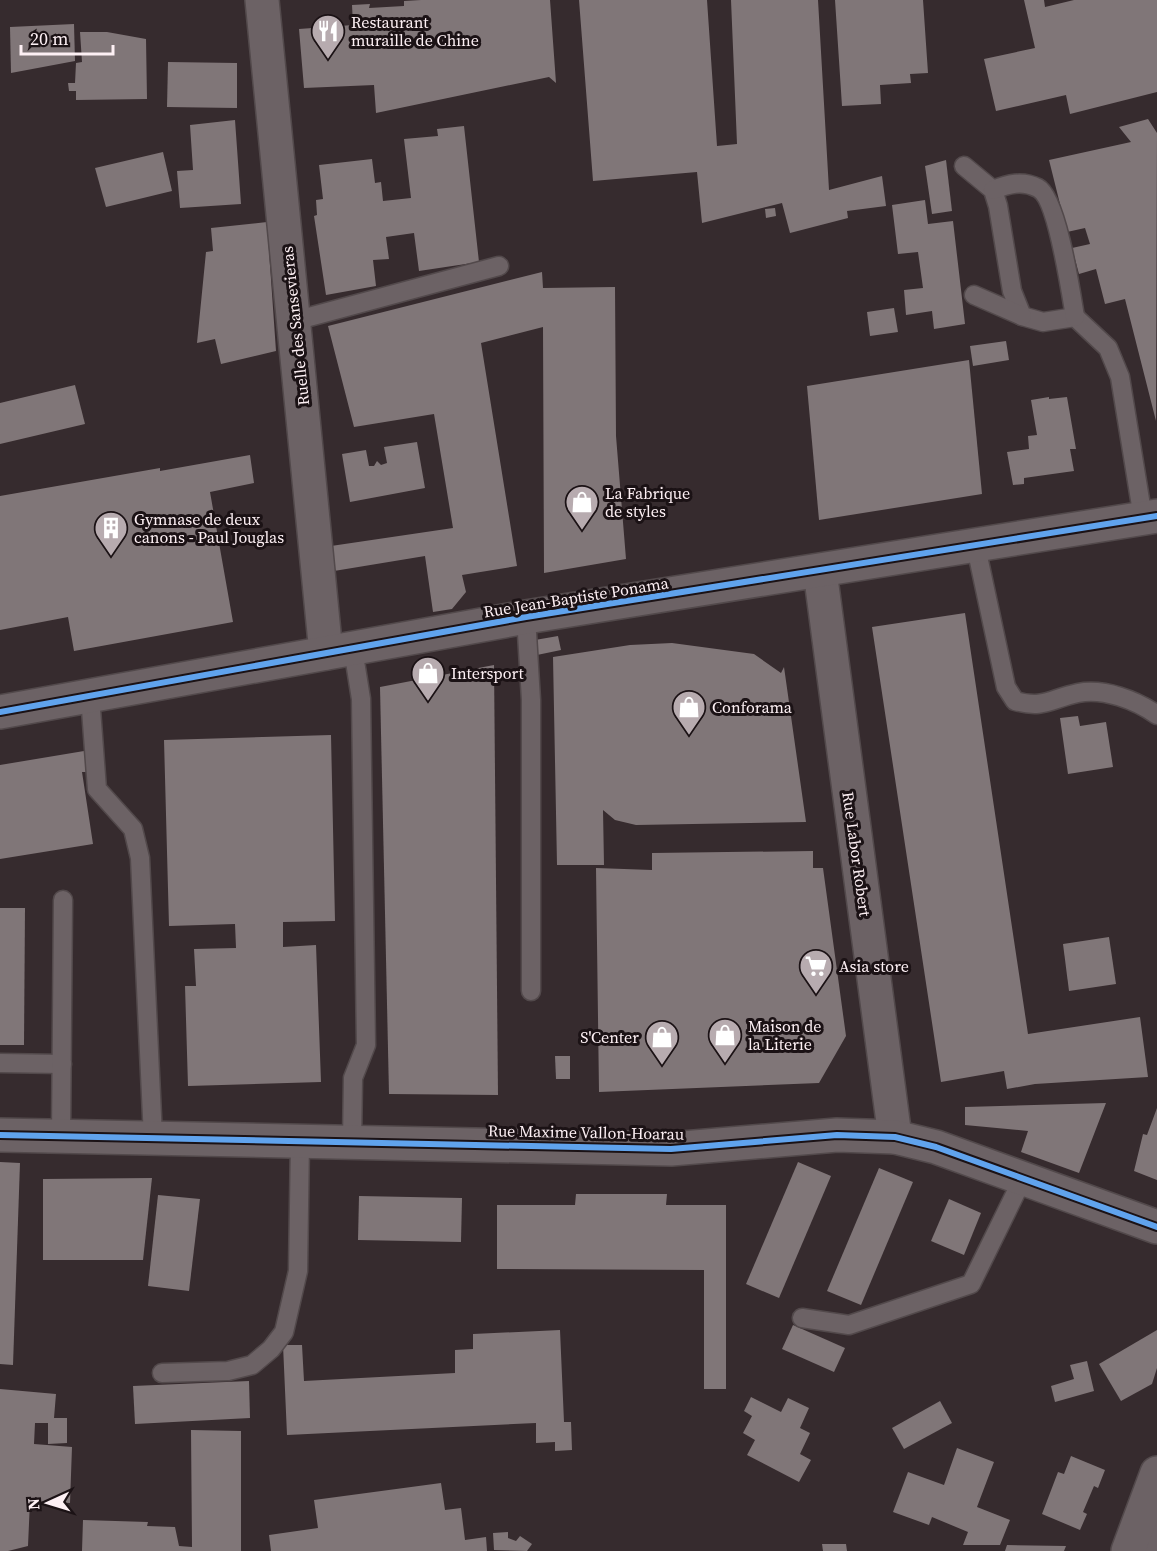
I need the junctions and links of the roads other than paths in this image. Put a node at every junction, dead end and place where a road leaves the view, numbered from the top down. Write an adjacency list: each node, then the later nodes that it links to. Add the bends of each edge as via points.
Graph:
1 (262, 0): 8 (street, Ruelle des Sansevieras)
2 (964, 166): 3 (lane)
3 (993, 190): 6 (lane, via 1012,291); 7 (lane, via 1011,183 1039,189 1046,195)
4 (499, 266): 8 (lane)
5 (974, 296): 6 (lane)
6 (1022, 316): 7 (lane, via 1043,322)
7 (1075, 317): 9 (lane, via 1108,348 1120,377)
8 (294, 321): 13 (street, Ruelle des Sansevieras)
9 (1150, 517): 10 (street, Rue Jean-Baptiste Ponama)
10 (976, 547): 11 (street, Rue Jean-Baptiste Ponama); 16 (lane, via 1006,687 1015,702 1034,706 1080,693 1119,696)
11 (820, 571): 12 (street, Rue Jean-Baptiste Ponama); 23 (street, Rue Labor Robert)
12 (526, 618): 13 (street, Rue Jean-Baptiste Ponama); 18 (lane, via 531,700)
13 (340, 651): 14 (street, Rue Jean-Baptiste Ponama); 26 (lane, via 361,699 366,1045 353,1078)
14 (90, 696): 15 (street, Rue Jean-Baptiste Ponama); 24 (lane, via 97,789 133,829 140,858)
15 (0, 712)
16 (1157, 715)
17 (63, 900): 20 (lane)
18 (531, 991)
19 (0, 1063): 20 (lane)
20 (62, 1064): 22 (lane)
21 (0, 1135): 22 (street, Rue Maxime Vallon-Hoarau)
22 (61, 1137): 24 (street, Rue Maxime Vallon-Hoarau)
23 (895, 1137): 26 (street, Rue Maxime Vallon-Hoarau, via 837,1135 671,1149); 27 (street, Rue Maxime Vallon-Hoarau)
24 (153, 1138): 25 (street, Rue Maxime Vallon-Hoarau)
25 (300, 1141): 26 (street, Rue Maxime Vallon-Hoarau); 30 (lane, via 298,1271 284,1332 252,1365 228,1371)
26 (352, 1142)
27 (1023, 1178): 28 (street, Rue Maxime Vallon-Hoarau); 29 (lane, via 971,1284 849,1325)
28 (1157, 1227)
29 (802, 1318)
30 (162, 1373)
31 (1157, 1473): 33 (street)
32 (1157, 1528): 34 (lane)
33 (1128, 1551)
34 (1148, 1551)

